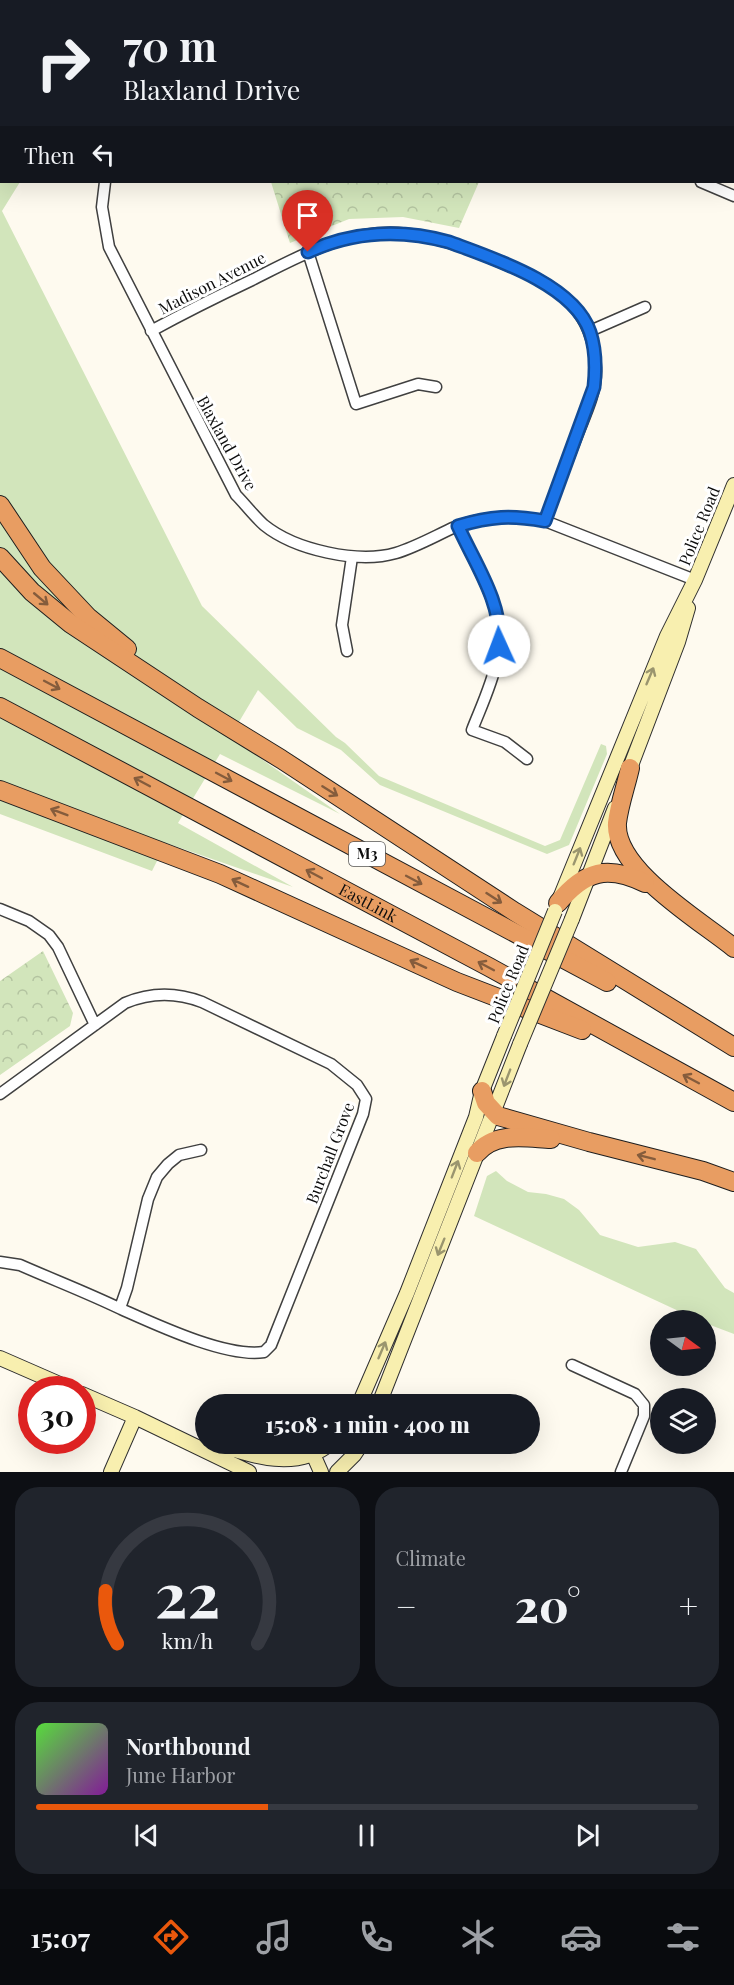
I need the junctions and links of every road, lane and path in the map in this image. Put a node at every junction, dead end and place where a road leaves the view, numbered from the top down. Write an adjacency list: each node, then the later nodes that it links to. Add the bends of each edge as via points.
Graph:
1 (105, 183): 6 (street, Blaxland Drive, via 102,207 109,247)
2 (703, 183): 3 (street)
3 (734, 196)
4 (308, 252): 6 (street, Madison Avenue); 7 (street, Madison Avenue, via 325,244 373,234 436,238 521,271 554,289 583,318); 8 (street, via 356,404 418,384)
5 (645, 307): 7 (street)
6 (151, 331): 14 (street, Blaxland Drive, via 236,495 274,531 317,551)
7 (590, 331): 11 (street, Madison Avenue, via 596,372 594,387)
8 (436, 387)
9 (734, 485): 15 (main road, Police Road)
10 (0, 506): 19 (highway, via 42,568 88,617)
11 (545, 521): 12 (street, Blaxland Drive, via 482,518); 15 (street, Blaxland Drive)
12 (458, 526): 14 (street, Blaxland Drive, via 393,554); 20 (street, via 494,602 500,633 495,668 472,730 505,742)
13 (0, 557): 19 (highway, one-way to 19, via 32,592 71,624)
14 (352, 557): 16 (street, via 342,626)
15 (695, 580): 21 (main road, Police Road, via 678,642); 25 (main road, Police Road, one-way to 15, via 667,636)
16 (347, 651)
17 (0, 658): 29 (highway, M3, one-way to 29)
18 (0, 707): 30 (highway, EastLink / M3, one-way to 18)
19 (198, 708): 29 (highway, one-way to 29)
20 (527, 759)
21 (630, 768): 23 (main road, Police Road); 24 (highway, via 617,824 621,846 632,864)
22 (0, 789): 30 (highway, one-way to 22, via 457,982 220,874)
23 (587, 878): 24 (highway, via 603,872 626,874); 25 (highway, via 570,888); 34 (main road, Police Road, one-way to 34, bridge)
24 (658, 890): 27 (highway)
25 (557, 907): 31 (main road, Police Road, bridge)
26 (0, 909): 28 (street, via 50,935)
27 (734, 948)
28 (95, 1025): 32 (street, Burchall Grove); 40 (street, Burchall Grove, via 139,997 186,996 331,1064 357,1085 366,1099 264,1352 224,1350)
29 (734, 1048)
30 (648, 1055): 33 (highway, EastLink / M3, one-way to 30)
31 (483, 1091): 34 (highway); 44 (main road, Police Road, one-way to 31, via 407,1293)
32 (0, 1094)
33 (734, 1102)
34 (494, 1112): 35 (highway); 37 (main road, Police Road)
35 (589, 1142): 37 (highway, via 508,1137 489,1143); 38 (highway, one-way to 35)
36 (201, 1150): 40 (street, via 179,1155 157,1178)
37 (477, 1153): 45 (main road, Police Road, one-way to 45)
38 (734, 1182)
39 (0, 1262): 40 (street, Burchall Grove, via 20,1265)
40 (120, 1308)
41 (0, 1358): 43 (main road)
42 (572, 1365): 57 (street, via 635,1394 645,1404 645,1416)
43 (41, 1376)
44 (363, 1394)
45 (383, 1394)
46 (96, 1400): 47 (main road)
47 (135, 1417): 48 (main road); 53 (main road); 54 (main road)
48 (195, 1436)
49 (247, 1454): 50 (main road, via 272,1460)
50 (311, 1454)
51 (315, 1454): 55 (main road)
52 (355, 1454): 56 (main road)
53 (111, 1472)
54 (249, 1472)
55 (321, 1472)
56 (337, 1472)
57 (621, 1472)

